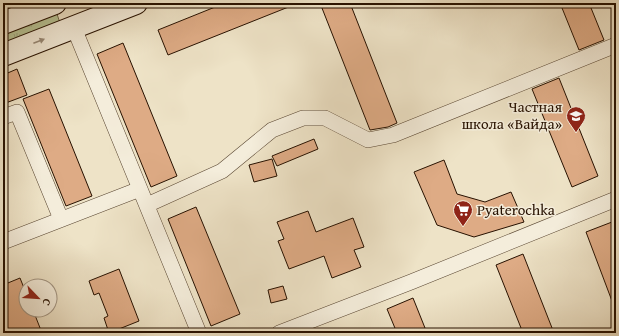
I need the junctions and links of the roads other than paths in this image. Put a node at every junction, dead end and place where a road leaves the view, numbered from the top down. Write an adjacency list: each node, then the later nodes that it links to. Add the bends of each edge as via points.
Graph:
1 (55, 3): 4 (street)
2 (60, 3): 6 (street)
3 (136, 3): 6 (street)
4 (32, 7): 5 (street)
5 (3, 23)
6 (72, 28): 8 (street, one-way to 6); 10 (street)
7 (616, 45): 12 (street, via 393,135 368,140 326,118 303,118 272,130 222,171)
8 (3, 55)
9 (3, 117): 13 (street, via 17,112)
10 (140, 189): 12 (street); 13 (street)
11 (616, 199): 16 (street)
12 (147, 205): 15 (street)
13 (61, 219): 14 (street)
14 (3, 242)
15 (199, 333)
16 (279, 333)

